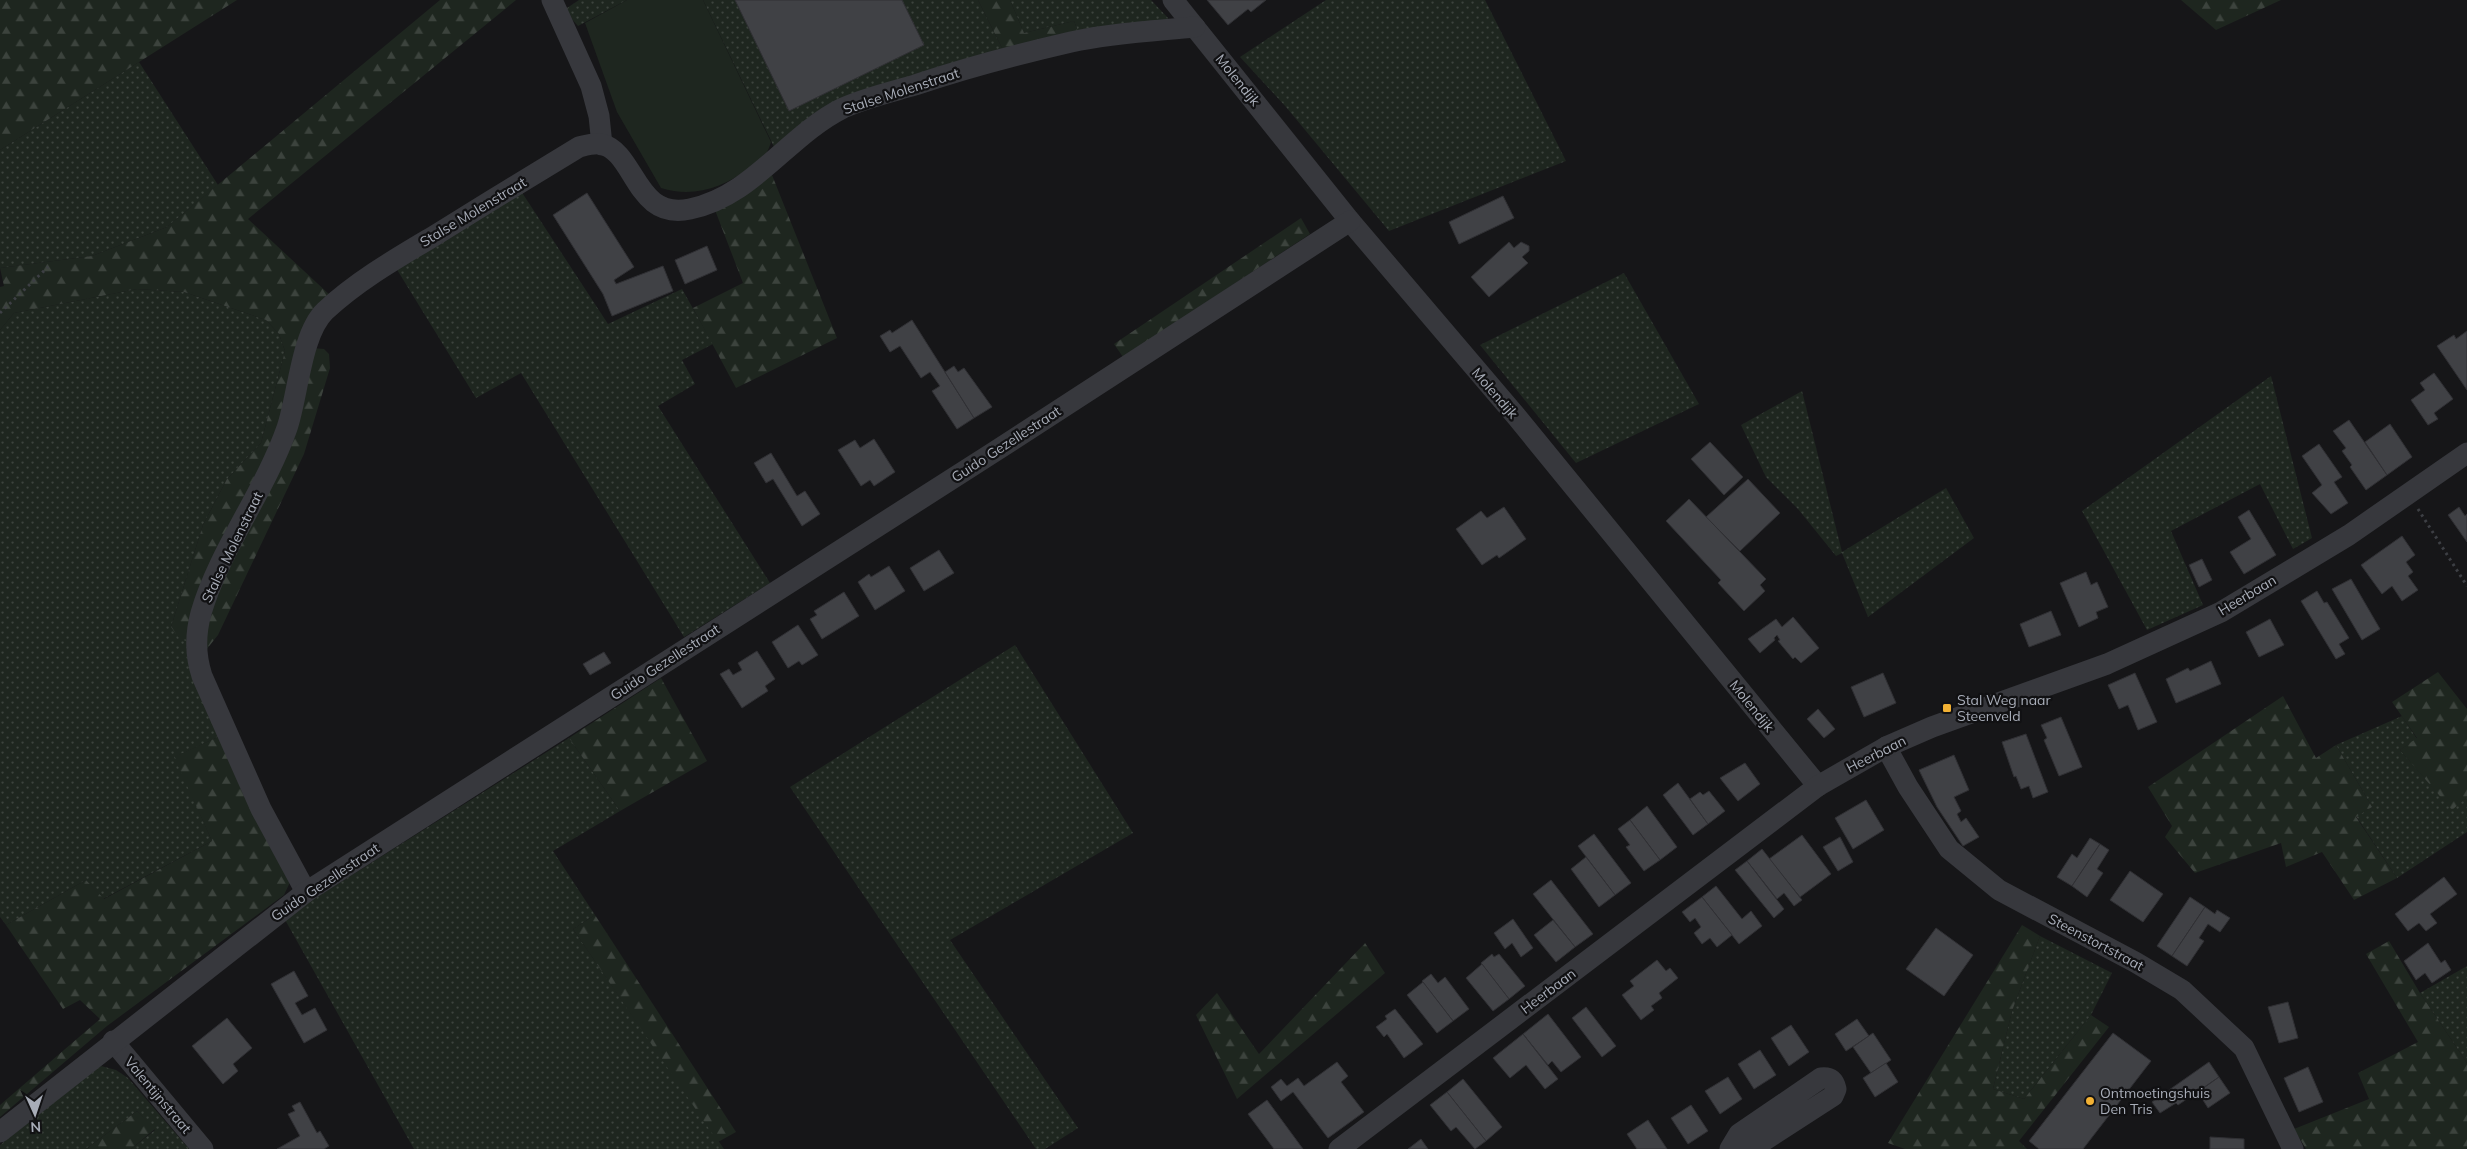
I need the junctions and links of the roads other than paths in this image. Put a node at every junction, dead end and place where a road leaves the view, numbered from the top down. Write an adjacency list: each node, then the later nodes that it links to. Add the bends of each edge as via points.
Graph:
1 (552, 0): 4 (street, via 591,86)
2 (1173, 0): 3 (street, Molendijk)
3 (1195, 26): 4 (street, Stalse Molenstraat, via 1072,42 983,64 844,108 806,132 751,180 721,198 688,210 671,209 646,197 612,149); 5 (street, Molendijk)
4 (602, 144): 9 (street, Stalse Molenstraat, via 579,147 410,251 343,296 324,312 312,328 287,428 206,598 198,623 196,656 261,809)
5 (1350, 221): 8 (street, Molendijk, via 1516,416); 9 (street, Guido Gezellestraat)
6 (2467, 453): 7 (street, Heerbaan, via 2348,535 2221,612 2107,664 1932,727)
7 (1886, 747): 8 (street, Heerbaan); 16 (street, Steenstortstraat, via 1949,849 1999,890 2182,990 2244,1048)
8 (1818, 786): 13 (street, Heerbaan)
9 (306, 892): 10 (street, Guido Gezellestraat)
10 (113, 1041): 11 (street, Guido Gezellestraat); 12 (street, Valentijnstraat)
11 (0, 1132)
12 (203, 1149)
13 (1340, 1149)
14 (1730, 1149): 15 (street, via 1739,1134 1821,1078 1834,1082 1833,1096)
15 (1751, 1149)
16 (2293, 1149)

